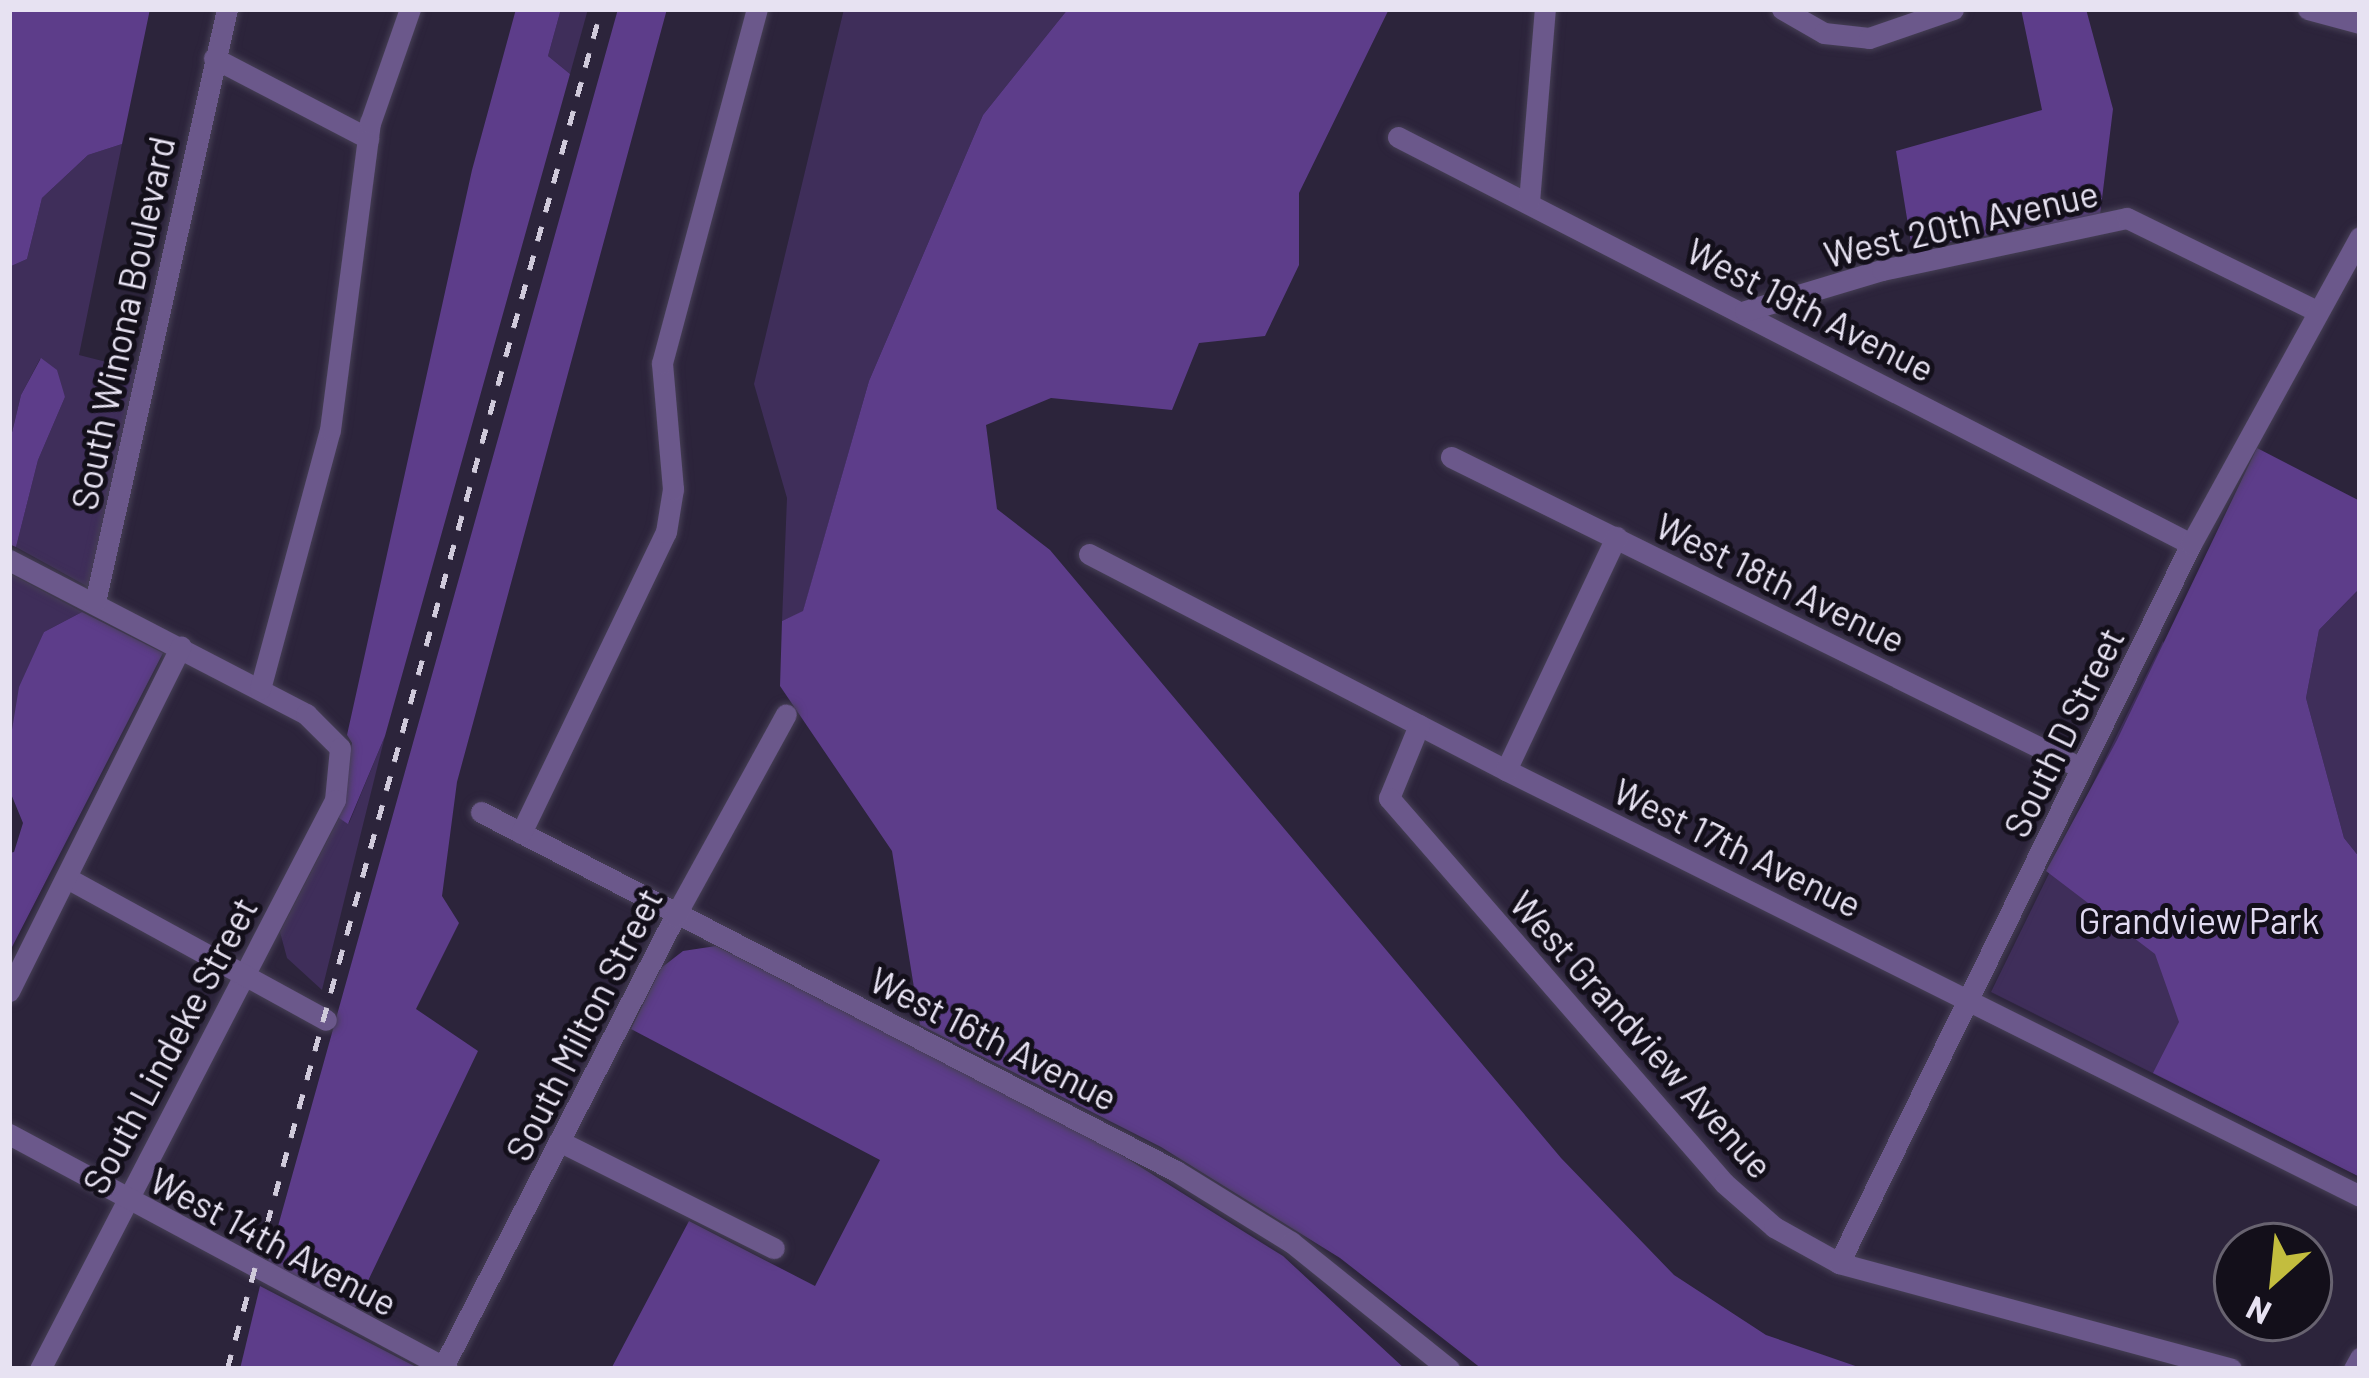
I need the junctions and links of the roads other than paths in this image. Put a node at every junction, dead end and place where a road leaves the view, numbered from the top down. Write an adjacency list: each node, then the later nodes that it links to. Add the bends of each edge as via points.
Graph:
1 (227, 9): 9 (street, South Winona Boulevard)
2 (410, 9): 11 (street)
3 (757, 9): 29 (street, via 662,363 674,489 666,532)
4 (1545, 9): 12 (street)
5 (1782, 9): 6 (street, via 1823,33 1869,38)
6 (1954, 9)
7 (2308, 9): 8 (street)
8 (2360, 23)
9 (214, 58): 11 (street); 21 (street, South Winona Boulevard)
10 (1398, 137): 12 (street, West 19th Avenue)
11 (368, 138): 23 (street, via 330,430)
12 (1529, 202): 14 (street, West 19th Avenue)
13 (2360, 237): 15 (street, South D Street)
14 (1745, 311): 15 (street, West 20th Avenue, via 1882,270 2127,218); 18 (street, West 19th Avenue)
15 (2317, 311): 18 (street, South D Street)
16 (1450, 457): 17 (street, West 18th Avenue)
17 (1616, 537): 26 (street, West 18th Avenue); 27 (street)
18 (2191, 544): 26 (street, South D Street)
19 (1088, 554): 25 (street, West 17th Avenue)
20 (9, 560): 21 (street)
21 (95, 602): 22 (street)
22 (182, 646): 23 (street); 30 (street)
23 (260, 689): 32 (street, South Lindeke Street, via 306,714 340,748 335,800)
24 (786, 714): 31 (street, South Milton Street)
25 (1419, 724): 27 (street, West 17th Avenue); 41 (street, West Grandview Avenue, via 1389,798 1724,1183 1774,1227)
26 (2081, 768): 34 (street, South D Street)
27 (1506, 770): 34 (street, West 17th Avenue)
28 (481, 812): 29 (street, West 16th Avenue)
29 (521, 833): 31 (street, West 16th Avenue)
30 (67, 878): 32 (street); 33 (street)
31 (675, 916): 37 (street, South Milton Street); 45 (street, West 16th Avenue, via 1176,1172 1291,1242)
32 (243, 975): 35 (street); 39 (street, South Lindeke Street)
33 (9, 991)
34 (1970, 998): 38 (street, West 17th Avenue); 41 (street, South D Street)
35 (326, 1020)
36 (9, 1134): 39 (street, West 14th Avenue)
37 (559, 1142): 40 (street); 43 (street, South Milton Street)
38 (2360, 1196)
39 (124, 1200): 43 (street, West 14th Avenue); 44 (street, South Lindeke Street)
40 (774, 1248)
41 (1839, 1263): 46 (street, West Grandview Avenue)
42 (2360, 1358): 47 (street)
43 (445, 1368)
44 (40, 1369)
45 (1449, 1369)
46 (2231, 1369)
47 (2354, 1369)

